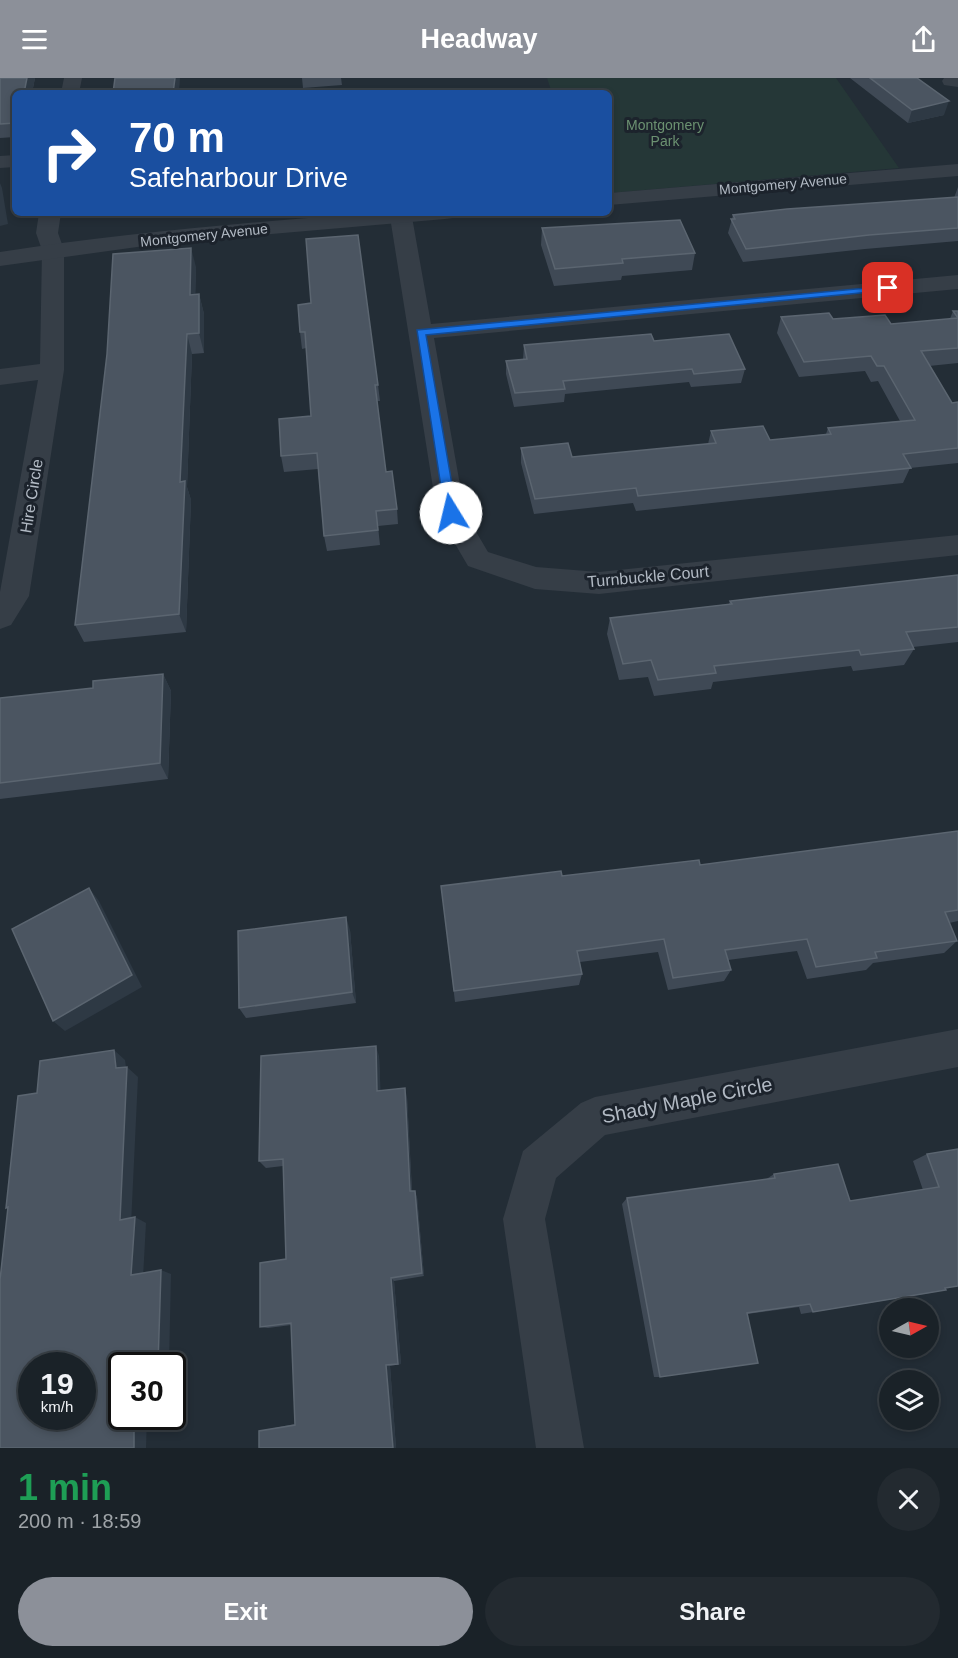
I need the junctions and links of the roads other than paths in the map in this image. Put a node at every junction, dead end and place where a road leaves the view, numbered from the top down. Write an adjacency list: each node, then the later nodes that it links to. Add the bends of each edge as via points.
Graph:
1 (958, 170): 2 (street, Montgomery Avenue)
2 (612, 199)
3 (50, 216): 6 (street, Hire Circle, via 47,233)
4 (413, 216): 5 (street, Montgomery Avenue)
5 (402, 217): 6 (street, Montgomery Avenue); 9 (street, Turnbuckle Court)
6 (53, 250): 7 (street, Montgomery Avenue); 10 (street, Hire Circle)
7 (0, 259)
8 (958, 282): 9 (street)
9 (421, 332): 12 (street, Turnbuckle Court, via 451,513 478,559 536,579 599,583)
10 (52, 370): 11 (street); 13 (street, Hire Circle, via 14,597)
11 (0, 376)
12 (958, 545)
13 (0, 617)
14 (958, 1048): 15 (street, Shady Maple Circle, via 595,1117 538,1166 524,1219)
15 (560, 1448)

